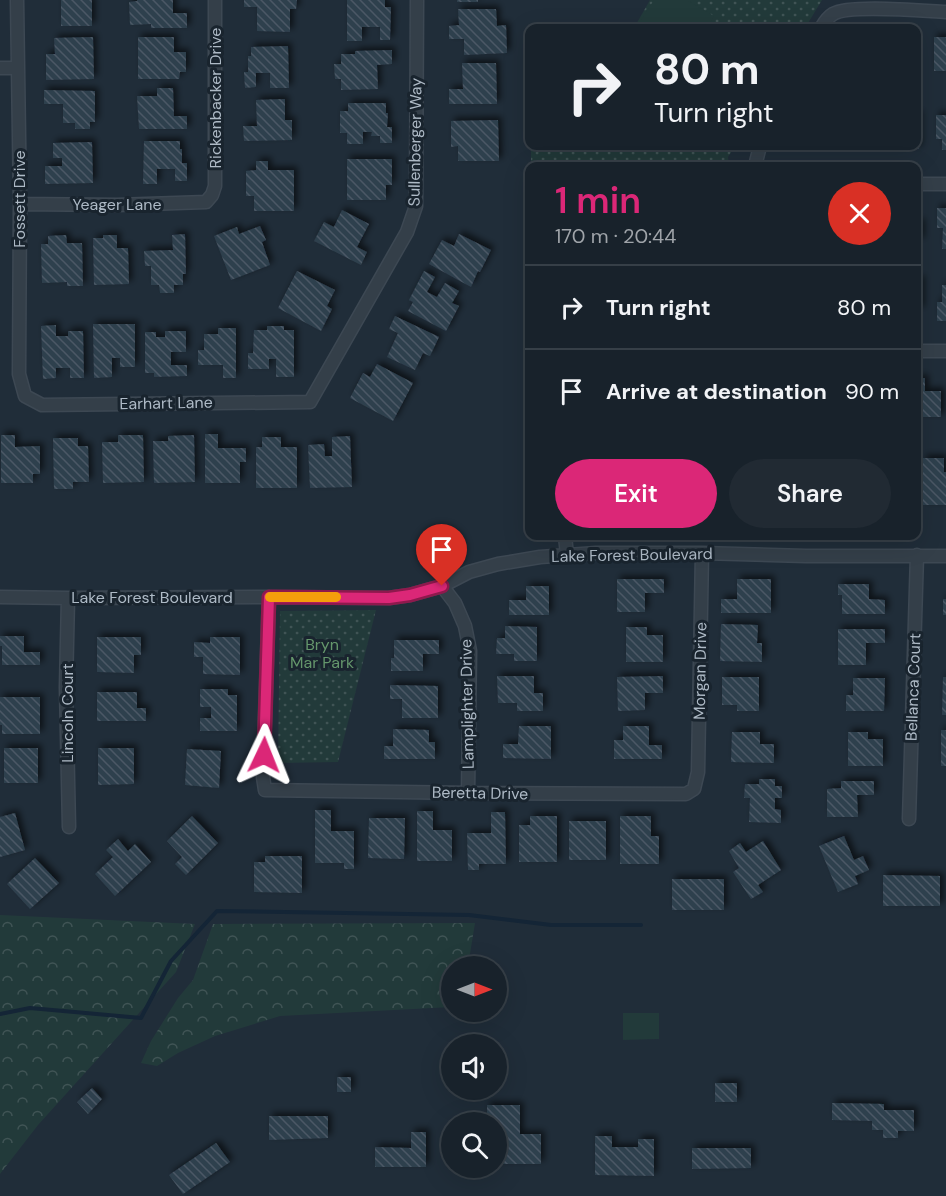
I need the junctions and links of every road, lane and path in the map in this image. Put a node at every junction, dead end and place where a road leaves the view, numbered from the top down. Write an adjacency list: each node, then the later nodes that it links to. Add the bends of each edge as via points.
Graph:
1 (17, 0): 7 (street, Fossett Drive)
2 (215, 0): 10 (street, Rickenbacker Drive)
3 (417, 0): 15 (street, Sullenberger Way, via 416,206 407,232)
4 (946, 12): 5 (street, via 857,9 834,13)
5 (823, 24)
6 (0, 68): 7 (street)
7 (17, 68): 11 (street, Fossett Drive)
8 (921, 184): 9 (street)
9 (946, 184)
10 (212, 195): 11 (street, Yeager Lane, via 206,202)
11 (20, 204): 14 (street, Fossett Drive, via 19,374)
12 (921, 351): 13 (street)
13 (946, 351)
14 (25, 396): 15 (street, Earhart Lane, via 42,405)
15 (310, 402)
16 (565, 540): 18 (street)
17 (702, 553): 18 (street, Lake Forest Boulevard); 19 (street, Lake Forest Boulevard); 25 (street, Morgan Drive, via 698,772)
18 (567, 555): 21 (street, Lake Forest Boulevard, via 498,564 469,572)
19 (917, 555): 20 (street, Lake Forest Boulevard); 27 (street, Bellanca Court)
20 (946, 556)
21 (442, 586): 23 (street, Lake Forest Boulevard, via 389,598); 26 (street, Lamplighter Drive, via 465,626 470,651)
22 (0, 597): 24 (street, Lake Forest Boulevard)
23 (269, 597): 24 (street, Lake Forest Boulevard); 26 (street, Beretta Drive, via 265,790)
24 (68, 598): 28 (street, Lincoln Court)
25 (694, 789): 26 (street, Beretta Drive, via 678,795)
26 (468, 793)
27 (909, 819)
28 (69, 827)

